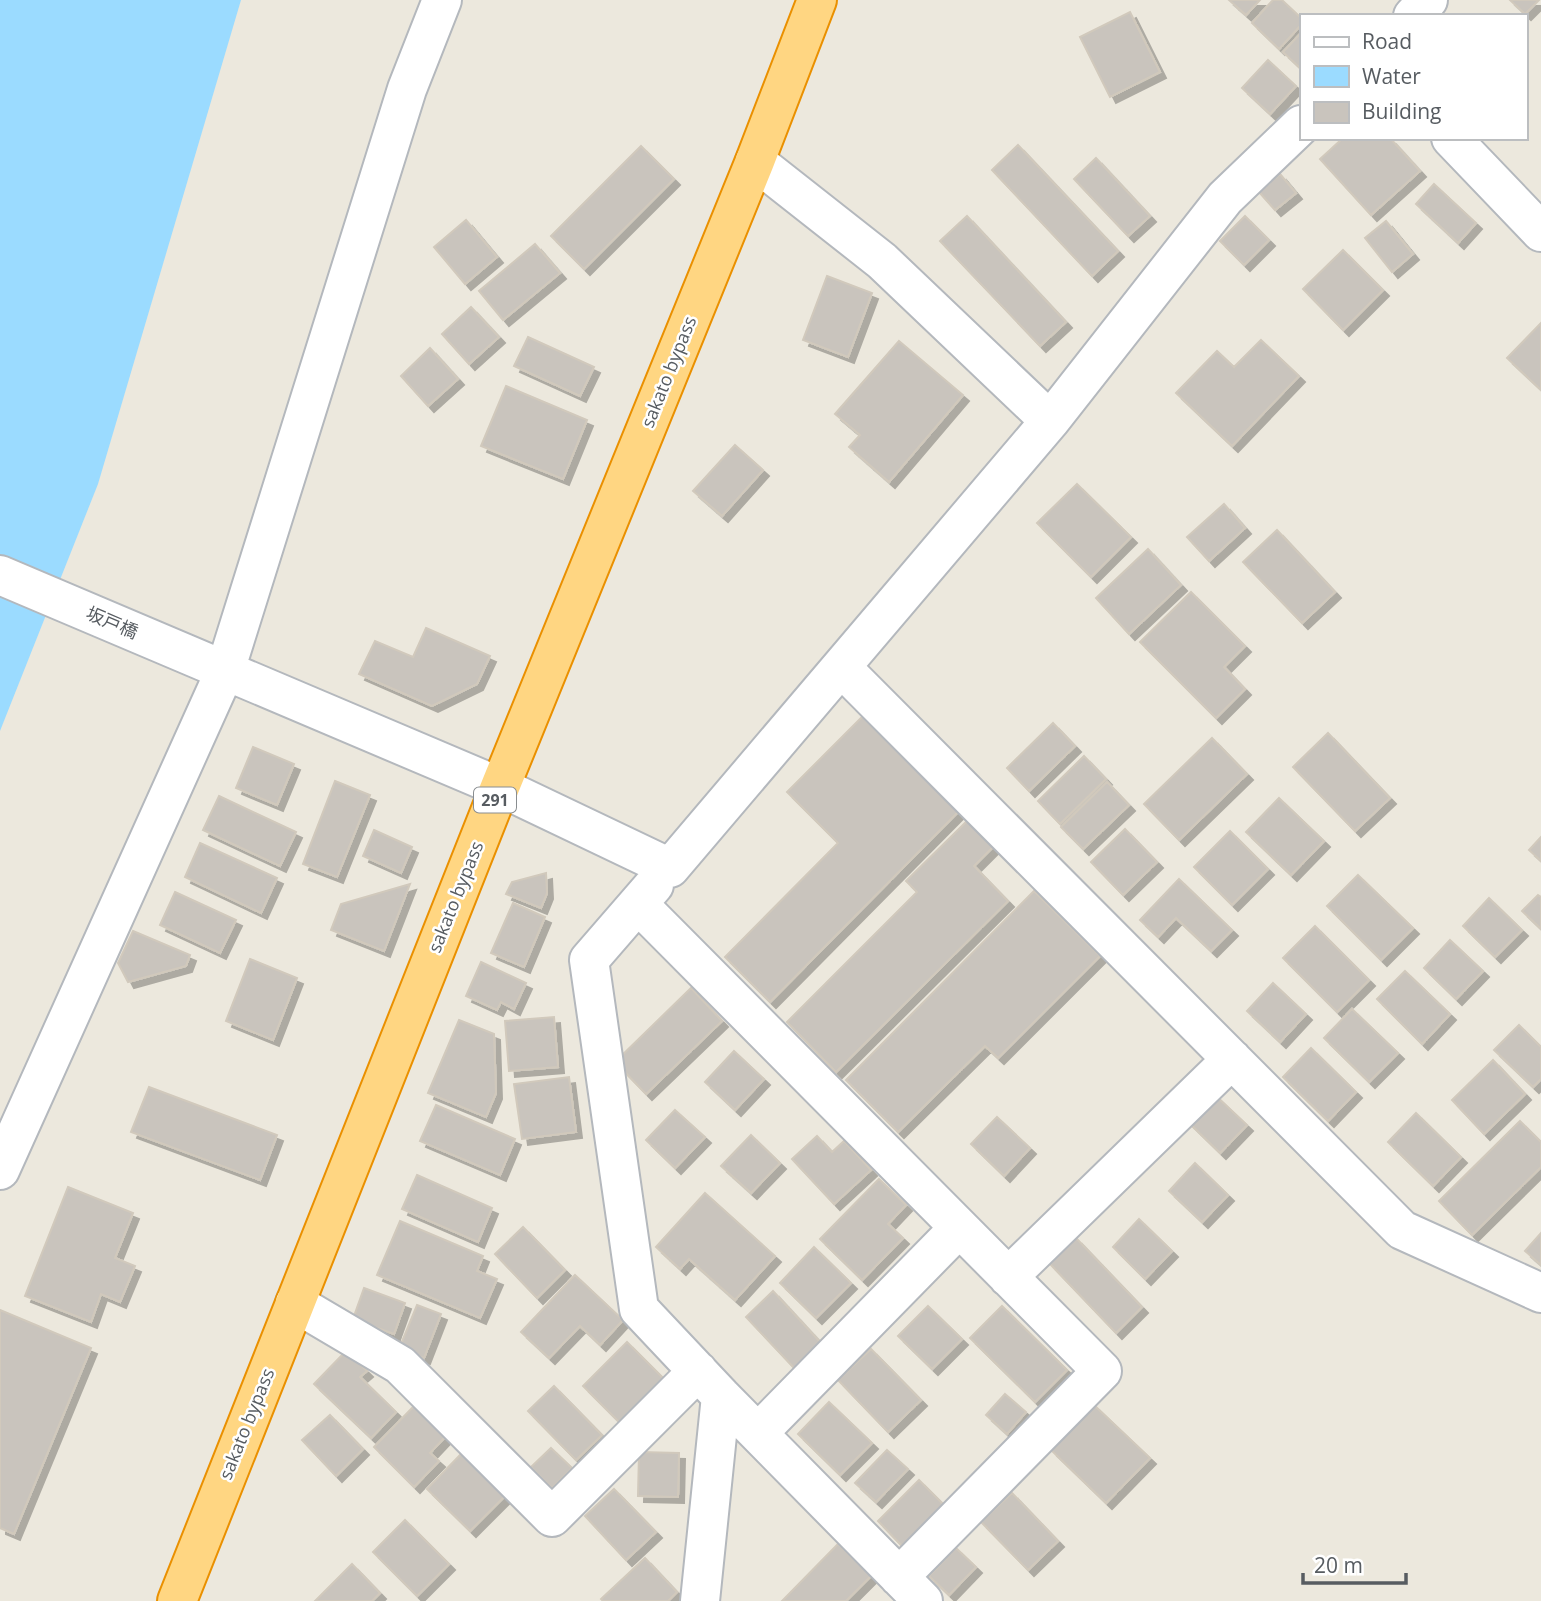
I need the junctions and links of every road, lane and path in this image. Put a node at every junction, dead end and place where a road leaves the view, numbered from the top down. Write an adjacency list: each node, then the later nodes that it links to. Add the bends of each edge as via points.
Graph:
1 (442, 0): 12 (street, via 407,89)
2 (817, 0): 7 (highway, sakato bypass / 291)
3 (1429, 0): 4 (street)
4 (1415, 14)
5 (1300, 126): 9 (street, via 1225,198)
6 (1453, 140): 8 (street)
7 (755, 161): 9 (street, via 882,261); 13 (highway, sakato bypass / 291)
8 (1541, 232)
9 (1050, 421): 11 (street)
10 (0, 575): 12 (street, 坂戸橋)
11 (842, 668): 14 (street); 16 (street)
12 (225, 671): 13 (street, 坂戸橋); 17 (street)
13 (500, 788): 14 (street, 坂戸橋); 21 (highway, sakato bypass / 291)
14 (670, 868): 15 (street)
15 (638, 904): 18 (street); 22 (street, via 589,960 639,1309)
16 (1232, 1059): 19 (street); 20 (street, via 1402,1230)
17 (0, 1170)
18 (959, 1228): 19 (street); 23 (street)
19 (1008, 1277): 24 (street, via 1102,1371)
20 (1541, 1293)
21 (295, 1303): 22 (street, via 400,1365 552,1517); 25 (highway, sakato bypass / 291)
22 (709, 1383): 23 (street); 26 (street)
23 (758, 1433): 24 (street)
24 (911, 1589)
25 (177, 1601)
26 (700, 1601)

